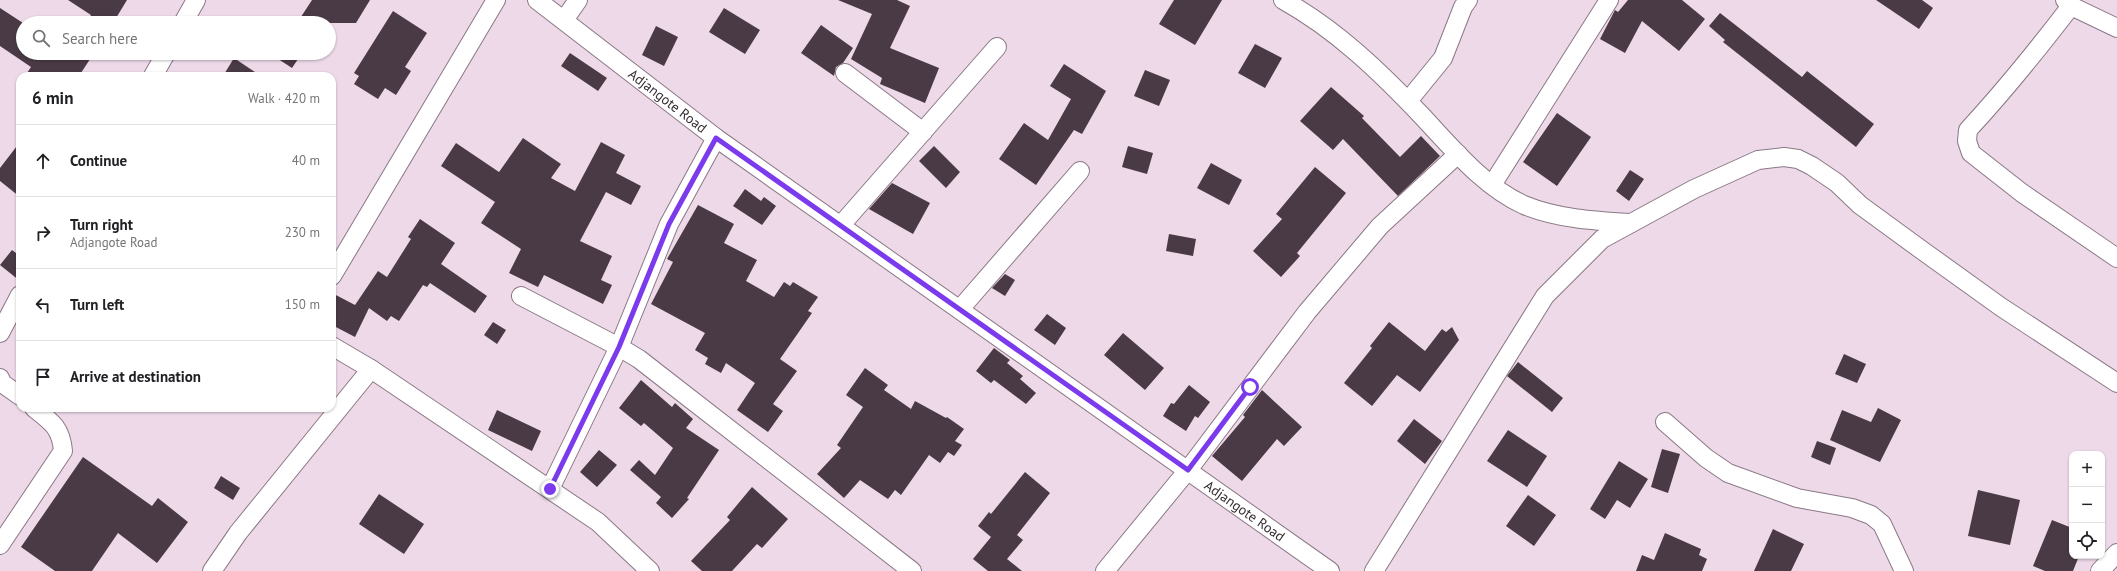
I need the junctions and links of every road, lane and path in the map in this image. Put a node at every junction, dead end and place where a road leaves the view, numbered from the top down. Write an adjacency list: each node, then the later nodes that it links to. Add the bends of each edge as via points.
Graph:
1 (196, 0): 9 (street)
2 (496, 0): 25 (street)
3 (537, 0): 10 (street, Adjangote Road)
4 (578, 0): 10 (street)
5 (1283, 0): 16 (street, via 1326,27 1361,56)
6 (1468, 0): 16 (street, via 1443,58)
7 (1609, 0): 21 (street)
8 (2068, 3): 11 (street); 24 (street, via 2032,58 1968,130 1968,148 2016,189)
9 (187, 16)
10 (564, 20): 18 (street, Adjangote Road)
11 (2117, 28)
12 (997, 48): 17 (street)
13 (162, 60): 14 (street)
14 (155, 72)
15 (845, 73): 17 (street)
16 (1408, 102): 19 (street)
17 (923, 132): 23 (street)
18 (716, 138): 23 (street, Adjangote Road); 30 (street, via 669,224)
19 (1458, 154): 21 (street); 38 (street, via 1375,232 1307,312)
20 (1080, 171): 28 (street)
21 (1492, 185): 22 (street, via 1524,204 1551,214)
22 (1631, 223): 34 (street, via 1694,189 1758,160 1784,157 1798,159 1837,183 1860,205 2002,307); 47 (street, via 1602,239 1545,296)
23 (841, 225): 28 (street, Adjangote Road)
24 (2117, 258)
25 (336, 269)
26 (521, 296): 30 (street)
27 (16, 303): 29 (street)
28 (960, 309): 38 (street, Adjangote Road)
29 (0, 333)
30 (619, 347): 39 (street); 44 (street, via 656,372)
31 (336, 348): 32 (street)
32 (371, 369): 39 (street); 42 (street, via 238,534)
33 (0, 378): 35 (street, via 2,383)
34 (2117, 383)
35 (16, 393)
36 (39, 412): 40 (street, via 54,424 62,436 63,451)
37 (1665, 422): 48 (street, via 1728,474 1797,498 1852,508 1871,515 1882,524)
38 (1188, 470): 45 (street); 46 (street, Adjangote Road)
39 (550, 489): 43 (street, via 598,522)
40 (0, 545)
41 (2117, 553): 49 (street)
42 (212, 571)
43 (650, 571)
44 (912, 571)
45 (1105, 571)
46 (1330, 571)
47 (1374, 571)
48 (1904, 571)
49 (2100, 571)

